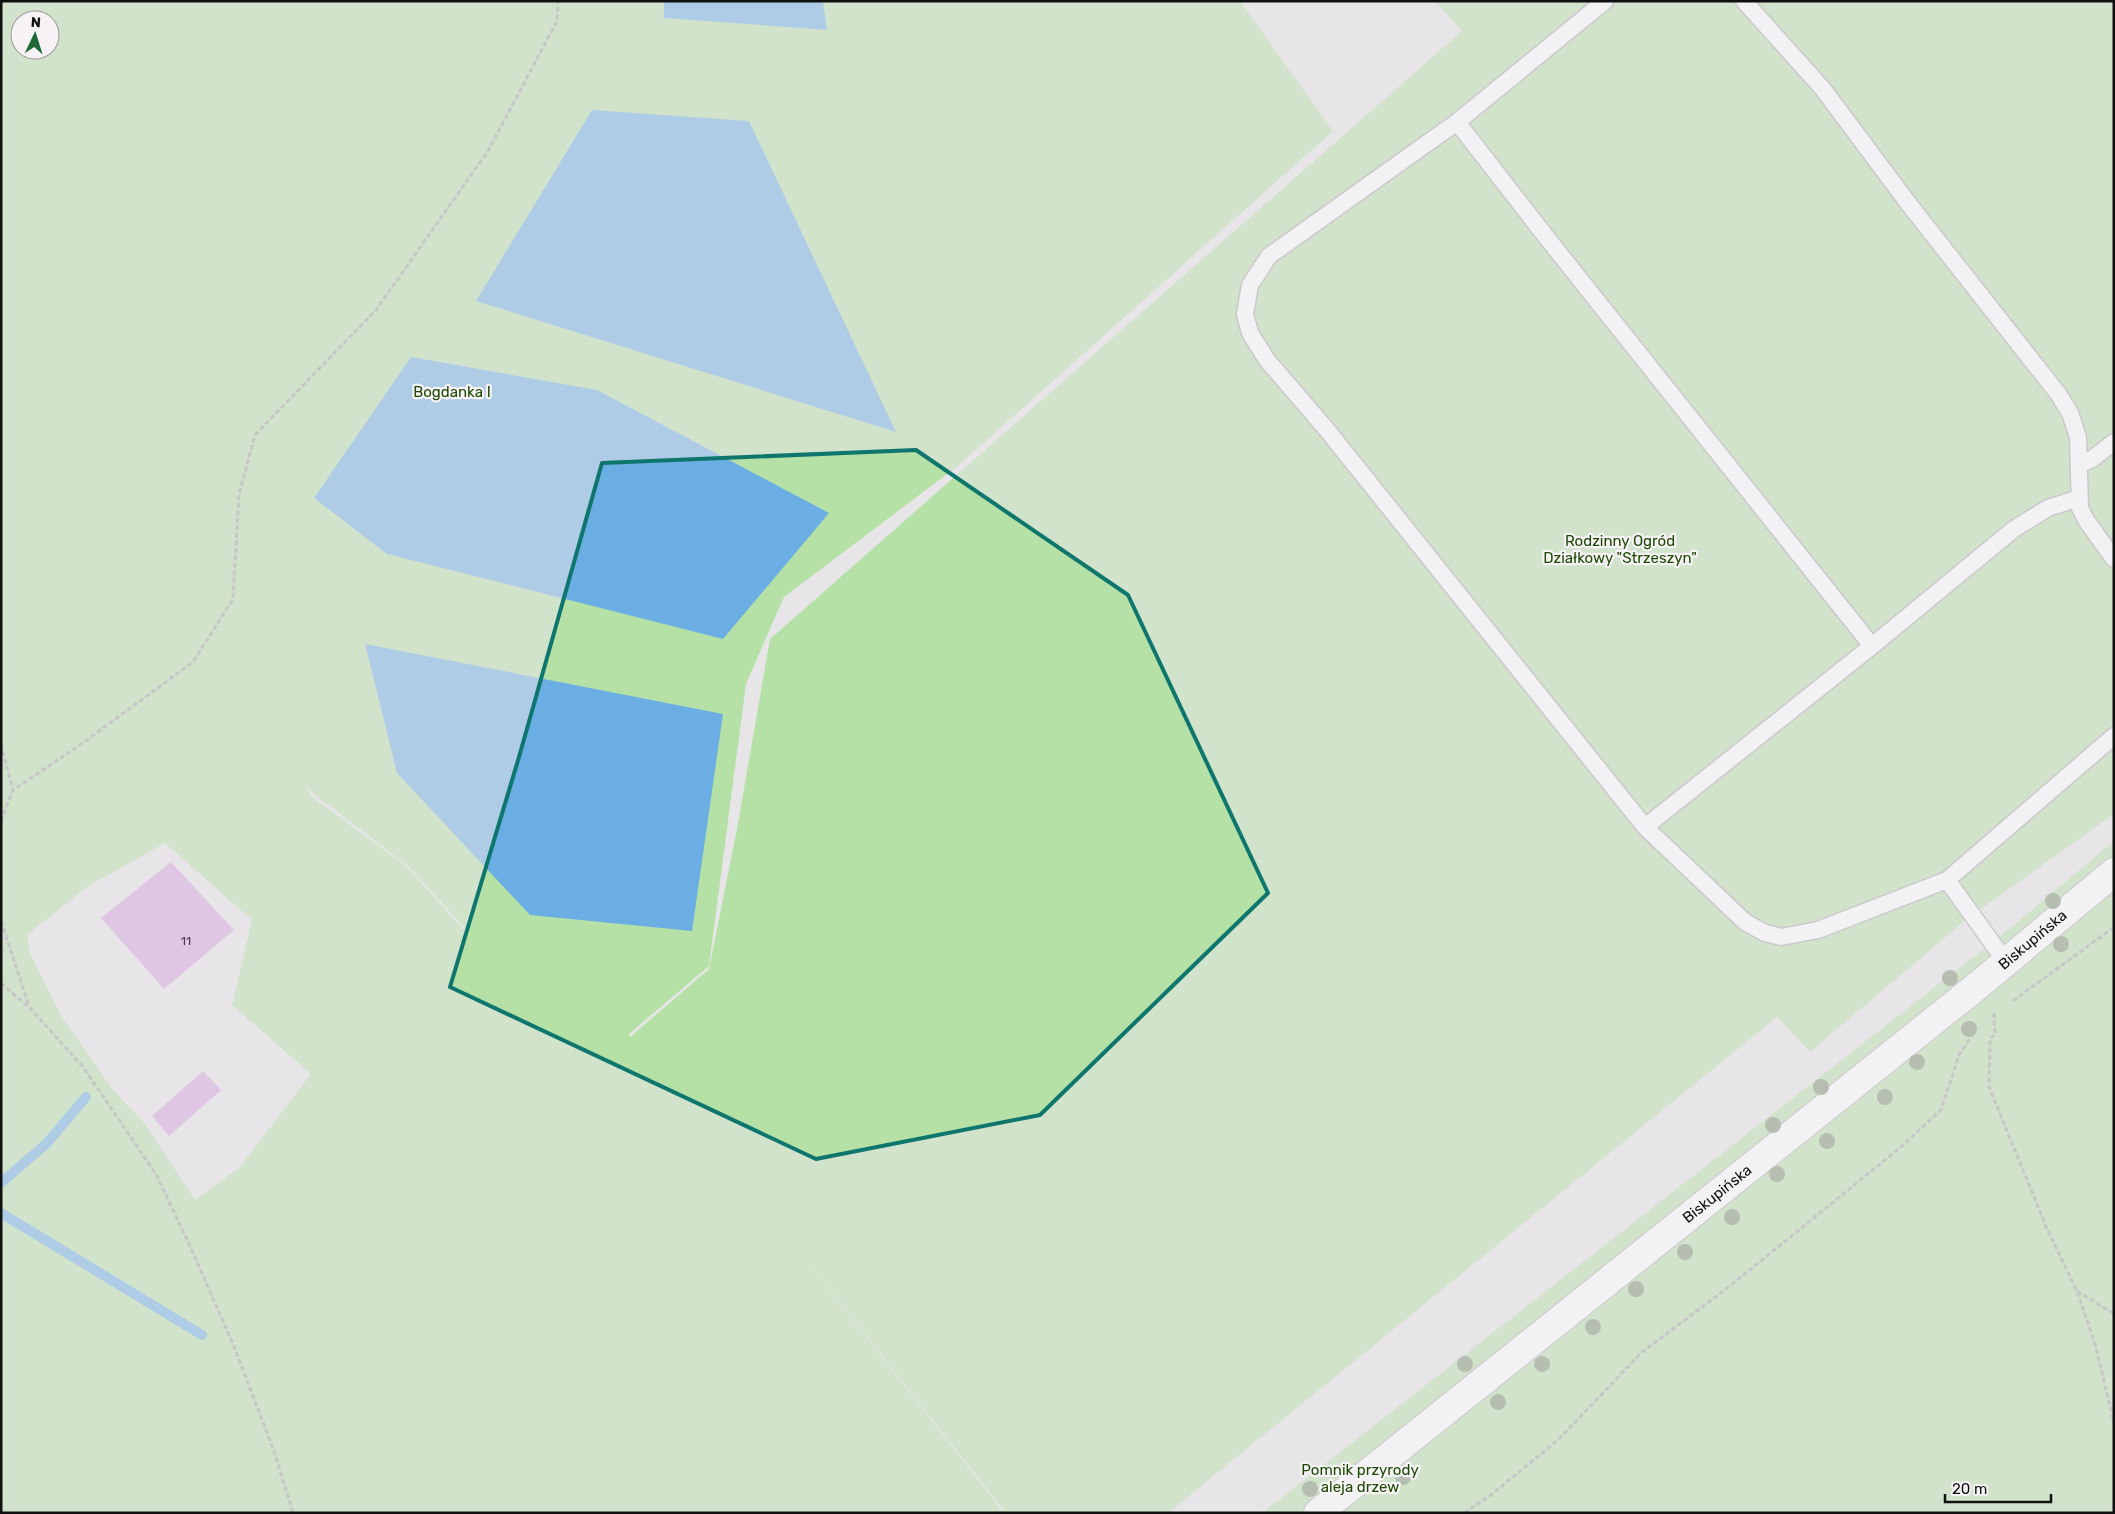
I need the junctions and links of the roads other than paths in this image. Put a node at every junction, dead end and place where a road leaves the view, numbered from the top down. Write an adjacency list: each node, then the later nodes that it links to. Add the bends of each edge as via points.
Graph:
1 (1606, 1): 3 (lane)
2 (1744, 1): 5 (lane, via 1824,89 1908,203 2059,395 2070,413 2078,437)
3 (1457, 122): 8 (lane); 10 (lane, via 1269,256 1250,285 1245,314 1250,333 1267,360 1327,430)
4 (2114, 442): 5 (lane)
5 (2080, 464): 6 (lane)
6 (2078, 498): 7 (lane, via 2086,520); 8 (lane, via 2048,508 2014,530)
7 (2114, 559)
8 (1872, 646): 10 (lane)
9 (2114, 736): 12 (lane)
10 (1644, 828): 12 (lane, via 1745,922 1765,933 1781,936 1818,930)
11 (2114, 872): 13 (street, Biskupińska)
12 (1946, 880): 13 (lane)
13 (2006, 962): 14 (street, Biskupińska)
14 (1318, 1513)

